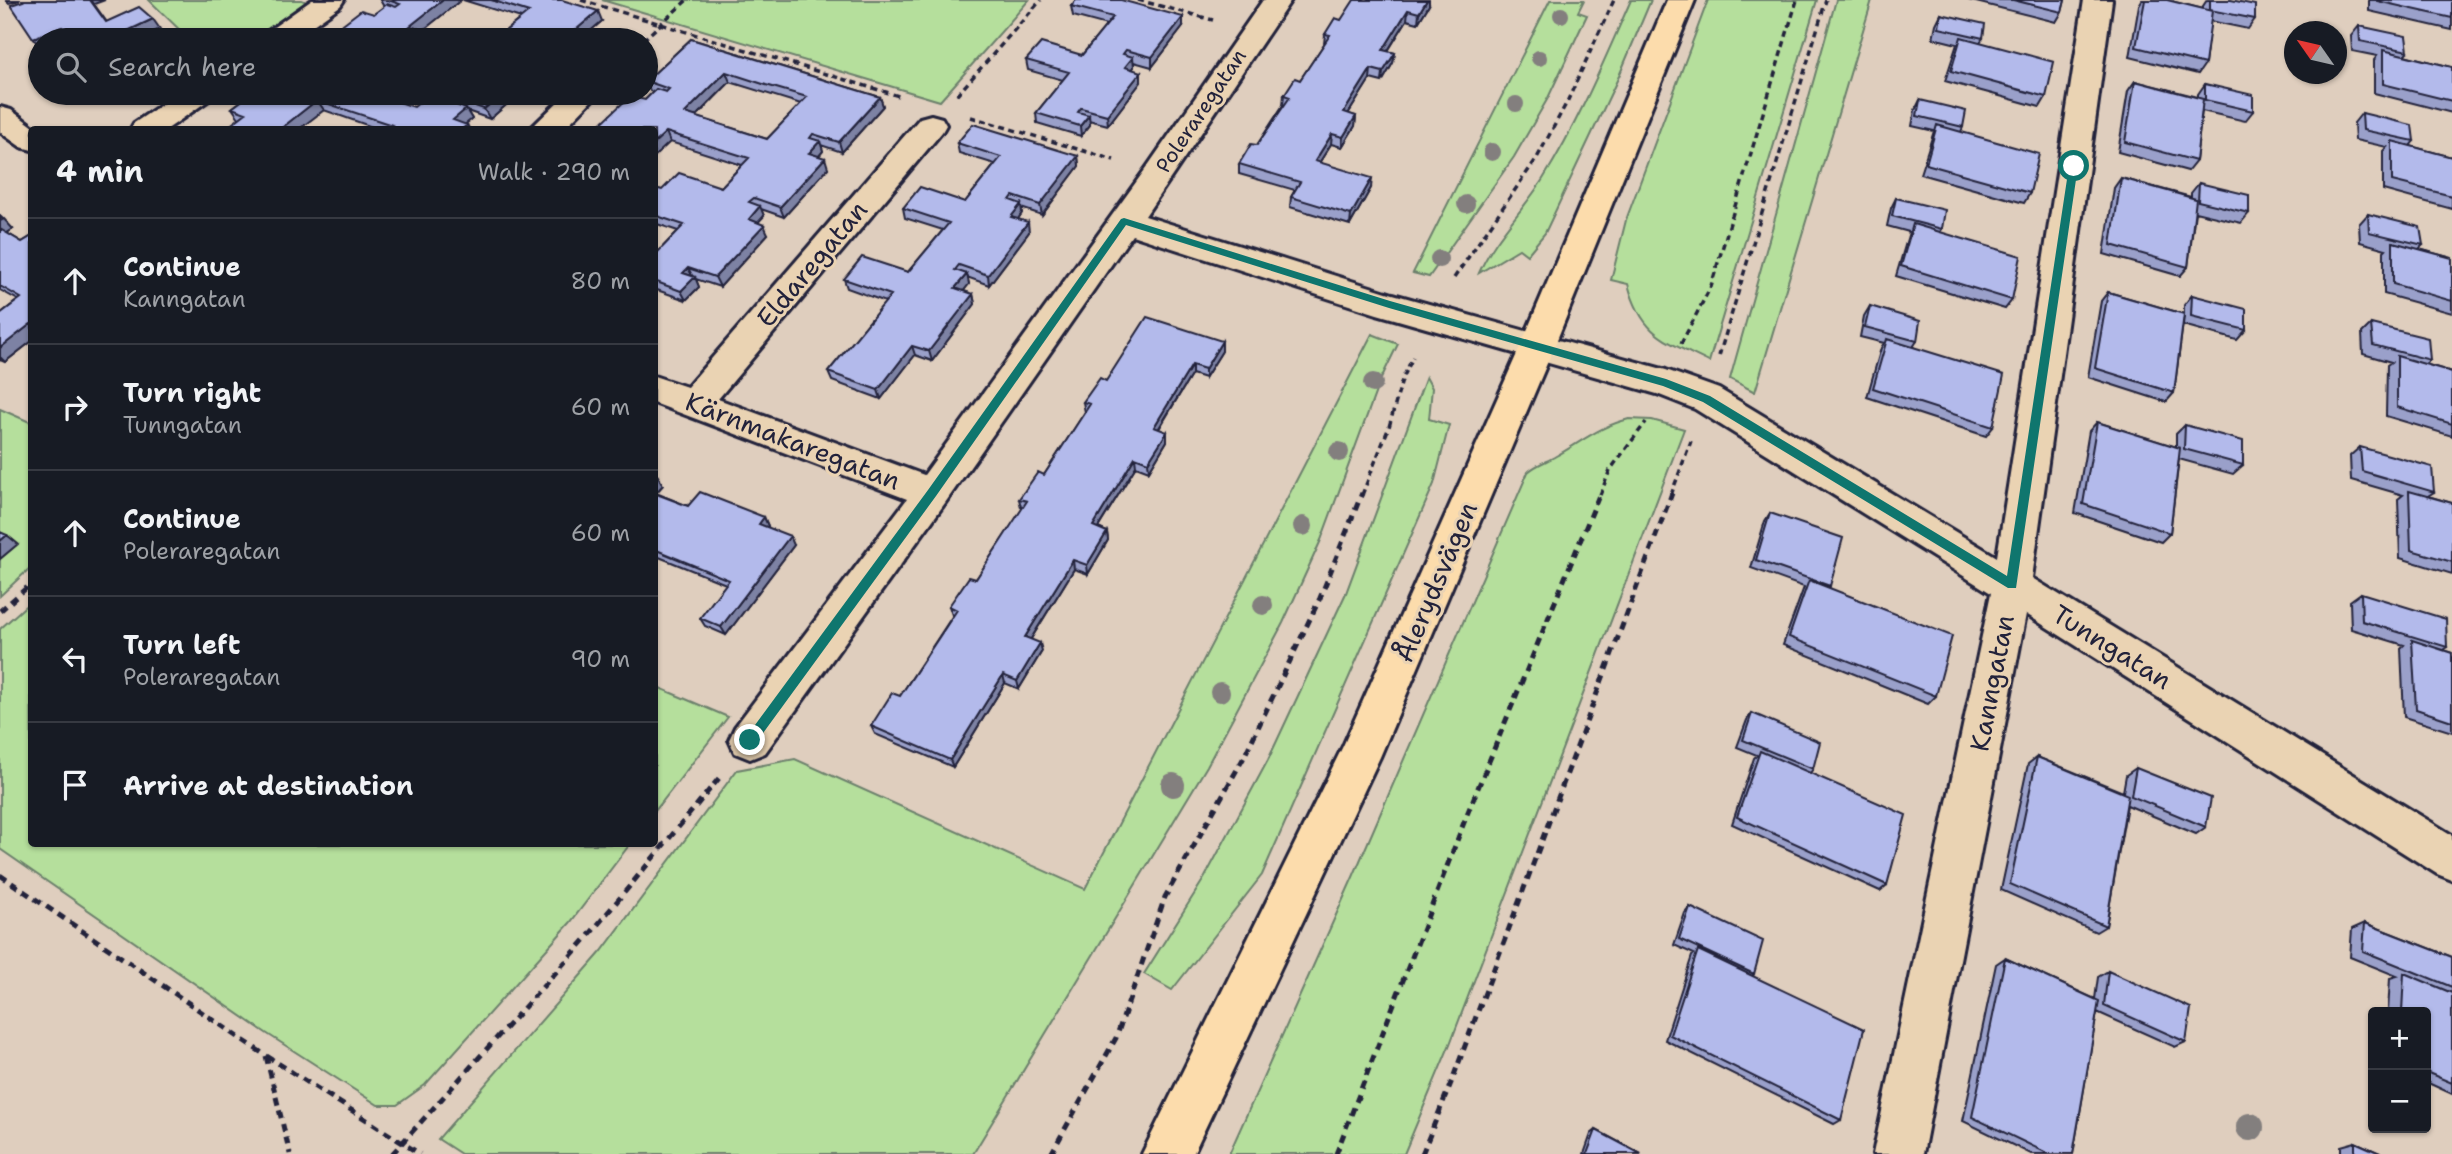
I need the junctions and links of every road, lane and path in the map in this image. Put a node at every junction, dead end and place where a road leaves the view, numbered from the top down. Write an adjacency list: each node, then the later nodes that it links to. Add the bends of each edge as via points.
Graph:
1 (330, 0): 13 (street)
2 (581, 0): 12 (path)
3 (687, 0): 12 (path)
4 (1041, 0): 19 (path)
5 (1138, 0): 15 (path)
6 (1277, 0): 15 (street, Poleraregatan)
7 (1614, 0): 25 (path, via 1537,158 1470,252)
8 (1681, 0): 26 (main road, Ålerydsvägen)
9 (1797, 0): 27 (path, via 1711,286)
10 (1826, 0): 29 (path)
11 (2098, 0): 32 (street, Kanngatan)
12 (661, 24): 14 (path); 19 (path)
13 (291, 28)
14 (656, 28)
15 (1255, 32): 23 (street, Poleraregatan)
16 (181, 105): 20 (street)
17 (571, 105): 21 (street)
18 (0, 117): 22 (street)
19 (938, 117): 23 (path); 30 (street, Eldaregatan)
20 (151, 126)
21 (548, 126)
22 (28, 137)
23 (1158, 174): 24 (street, Poleraregatan)
24 (1124, 221): 25 (street); 31 (street, Poleraregatan)
25 (1432, 317): 26 (street); 43 (path, via 1402,380 1389,427 1320,598 1243,759 1165,897 1116,1038)
26 (1537, 347): 27 (street, Tunngatan); 44 (main road, Ålerydsvägen, via 1359,757)
27 (1666, 383): 29 (street, Tunngatan); 45 (path, via 1650,416 1610,470 1468,812)
28 (658, 391): 30 (street, Kärnmakaregatan)
29 (1707, 399): 32 (street, Tunngatan); 46 (path)
30 (693, 404): 31 (street, Kärnmakaregatan)
31 (932, 493): 35 (street, Poleraregatan)
32 (2012, 585): 36 (street, Tunngatan); 47 (street, Kanngatan)
33 (28, 586): 34 (path)
34 (0, 611)
35 (750, 740): 39 (path, via 585,940)
36 (2452, 859)
37 (0, 875): 38 (path)
38 (265, 1055): 39 (path); 40 (path)
39 (402, 1143): 41 (path); 42 (path)
40 (290, 1154)
41 (392, 1154)
42 (420, 1154)
43 (1051, 1154)
44 (1167, 1154)
45 (1336, 1154)
46 (1422, 1154)
47 (1898, 1154)

